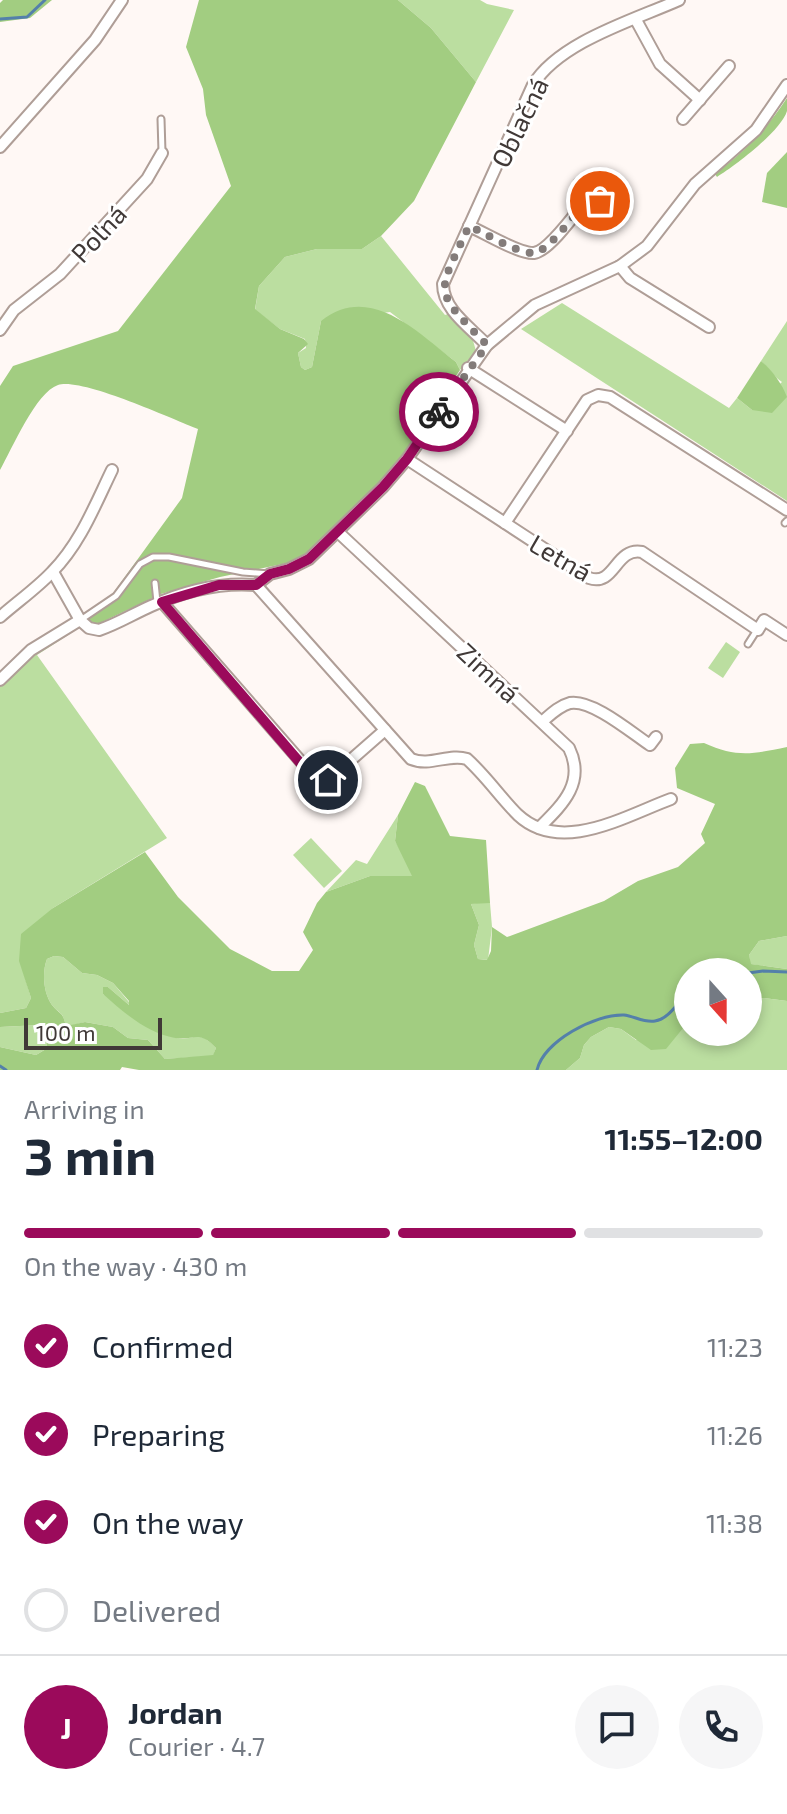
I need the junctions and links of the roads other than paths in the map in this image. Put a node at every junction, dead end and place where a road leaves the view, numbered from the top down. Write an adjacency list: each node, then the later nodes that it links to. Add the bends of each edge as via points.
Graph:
1 (122, 0): 9 (street, via 95,40)
2 (679, 0): 3 (street, Oblačná)
3 (636, 20): 6 (street, via 660,64); 12 (street, Oblačná, via 564,52 540,74)
4 (729, 66): 6 (street)
5 (787, 85): 13 (street, via 746,141 695,184 657,236)
6 (700, 100): 8 (street)
7 (161, 119): 10 (lane, Poľná)
8 (683, 119)
9 (0, 147)
10 (162, 153): 15 (street, Poľná, via 138,190 60,274 14,310)
11 (579, 184): 12 (street, via 595,198 537,252)
12 (469, 226): 16 (street, Oblačná, via 446,277 444,295)
13 (620, 266): 14 (street, via 630,278); 16 (street, via 535,305)
14 (709, 327)
15 (0, 330)
16 (487, 345): 17 (street)
17 (468, 368): 18 (street); 19 (street)
18 (567, 431): 21 (street, via 587,400 606,395); 22 (street)
19 (407, 459): 22 (street, Letná); 23 (street)
20 (112, 470): 24 (street, via 88,521)
21 (787, 510)
22 (505, 523): 31 (street, Letná, via 596,580 607,576 627,553 642,552)
23 (338, 532): 25 (street, via 300,565); 35 (street, Zimná)
24 (53, 572): 29 (street); 30 (street)
25 (270, 574): 27 (street); 30 (lane, via 153,557 140,564 109,601)
26 (155, 583): 28 (lane)
27 (256, 585): 28 (street, via 219,585); 36 (street)
28 (160, 602): 30 (street, via 99,630); 36 (street, via 317,780 328,780)
29 (0, 617)
30 (80, 620): 34 (street, via 31,650)
31 (758, 630): 32 (street, Letná, via 764,620); 33 (lane)
32 (787, 635)
33 (748, 644)
34 (0, 680)
35 (543, 721): 37 (street, via 566,704 582,703 650,745); 39 (street, Zimná, via 569,748 575,777 568,797)
36 (385, 730): 39 (street, via 415,761 467,759 518,815)
37 (656, 737)
38 (671, 799): 39 (street, via 581,832)
39 (539, 828)

